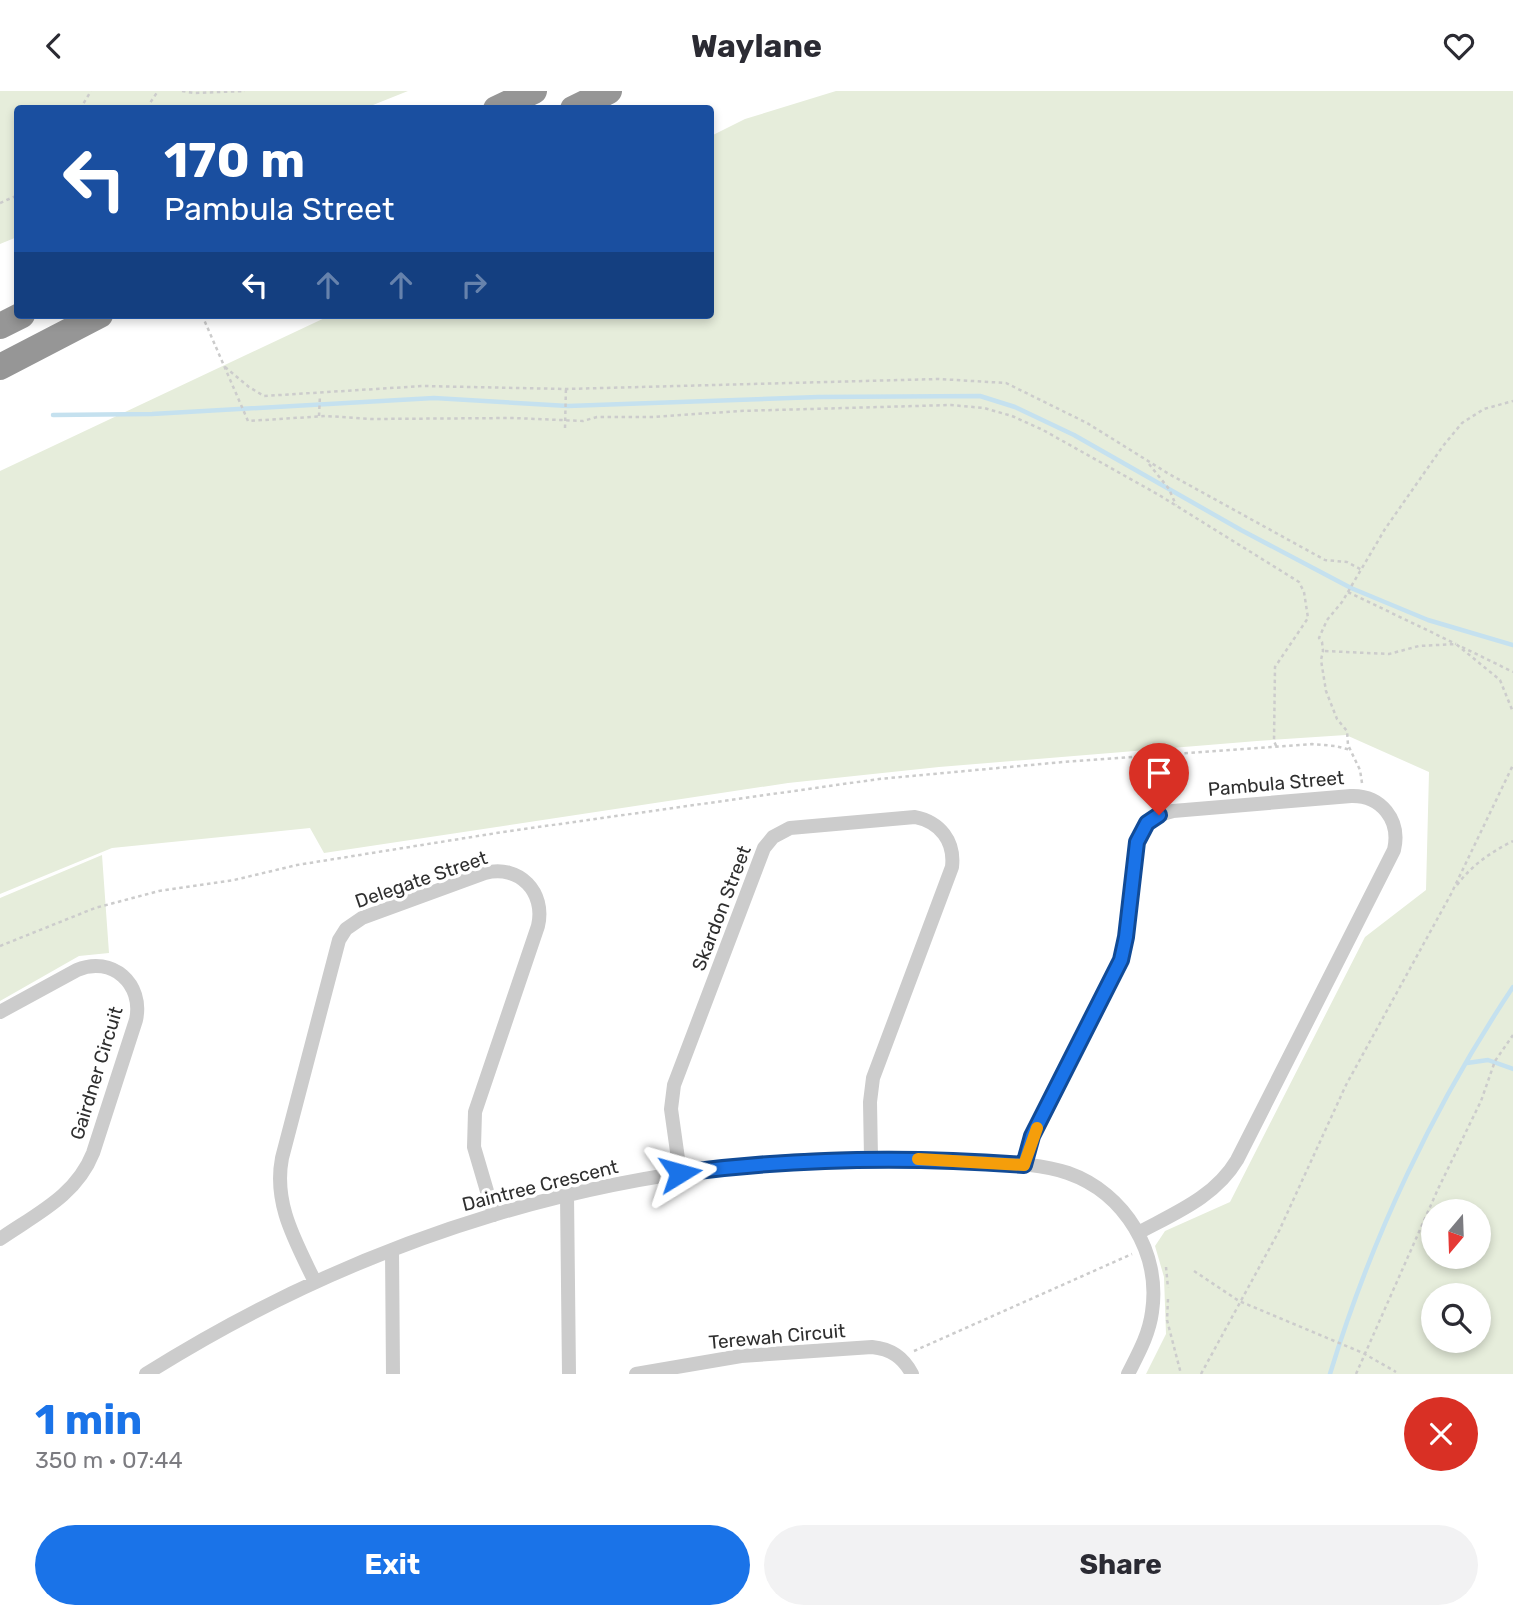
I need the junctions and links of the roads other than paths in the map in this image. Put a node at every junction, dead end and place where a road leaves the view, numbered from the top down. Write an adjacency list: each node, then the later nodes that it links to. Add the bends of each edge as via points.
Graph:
1 (534, 91): 3 (highway)
2 (609, 91): 4 (highway)
3 (504, 105)
4 (581, 105)
5 (92, 319): 6 (highway)
6 (0, 367)
7 (0, 1013): 14 (street, Gairdner Circuit, via 77,970 97,965 128,980 138,1006 83,1173 61,1198)
8 (870, 1158): 9 (street, Daintree Crescent); 10 (street, Daintree Crescent); 10 (street, Skardon Street, via 873,1078 952,867 953,853 944,834 934,824 915,817 790,828 768,842 674,1085 671,1109)
9 (1024, 1165): 13 (street, Daintree Crescent, via 1068,1173 1092,1185 1114,1201); 13 (street, Pambula Street, via 1032,1136 1121,960 1135,849 1147,823 1173,811 1351,796 1382,806 1395,829 1394,850 1237,1160 1207,1194)
10 (680, 1173): 11 (street, Daintree Crescent)
11 (567, 1195): 12 (street, Daintree Crescent); 19 (street)
12 (494, 1215): 15 (street, Daintree Crescent); 16 (street, Delegate Street, via 474,1147 475,1112 541,911 531,885 513,873 499,871 362,918 339,940 279,1180 284,1212)
13 (1138, 1233): 22 (street, Daintree Crescent, via 1153,1285 1152,1312)
14 (0, 1239)
15 (392, 1250): 16 (street, Daintree Crescent); 18 (street)
16 (315, 1282): 17 (street, Daintree Crescent, via 230,1324)
17 (146, 1374)
18 (393, 1374)
19 (569, 1374)
20 (636, 1374): 21 (street, Terewah Circuit, via 741,1356 880,1348 900,1358)
21 (912, 1374)
22 (1128, 1374)

